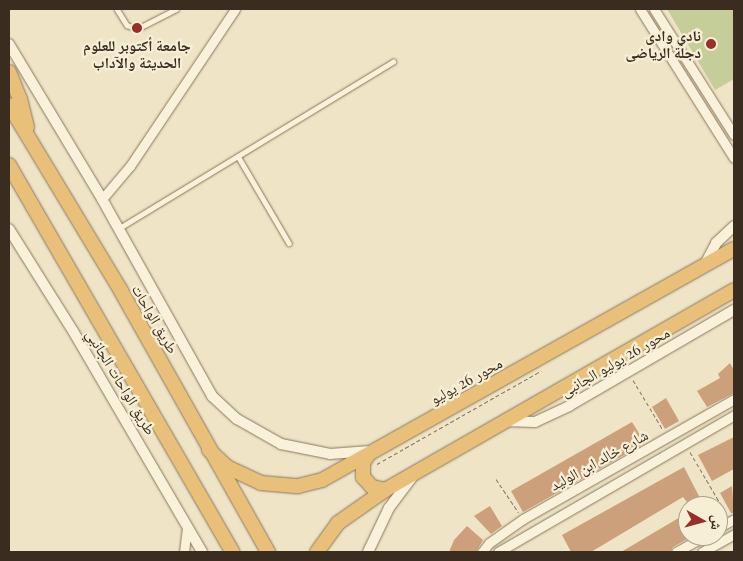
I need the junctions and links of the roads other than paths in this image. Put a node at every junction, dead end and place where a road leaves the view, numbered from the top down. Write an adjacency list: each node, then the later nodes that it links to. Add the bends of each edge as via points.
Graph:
1 (117, 9): 2 (lane, via 127,25 137,29)
2 (176, 9)
3 (235, 9): 16 (street, via 130,166)
4 (640, 9): 12 (street)
5 (654, 9): 11 (street)
6 (9, 44): 16 (street)
7 (393, 62): 13 (lane)
8 (9, 72): 10 (highway, via 20,99)
9 (9, 104): 10 (highway, طريق الواحات)
10 (28, 136): 30 (highway, طريق الواحات)
11 (734, 136): 12 (street)
12 (723, 142): 14 (street)
13 (238, 156): 19 (lane); 20 (lane)
14 (734, 158)
15 (9, 165): 38 (highway)
16 (102, 199): 19 (street)
17 (734, 226): 22 (street, via 716,243)
18 (9, 229): 34 (street, طريق الواحات الجانبي, via 73,331)
19 (118, 229): 31 (street, via 212,396 237,420 266,437 314,452)
20 (289, 243)
21 (734, 249): 22 (highway, محور 26 يوليو)
22 (704, 266): 31 (highway, محور 26 يوليو)
23 (734, 290): 27 (highway)
24 (734, 310): 27 (street, محور 26 يوليو الجانبى, via 535,422)
25 (734, 399): 28 (street, شارع خالد ابن الوليد)
26 (734, 415): 29 (street, شارع خالد ابن الوليد)
27 (504, 421): 32 (highway)
28 (668, 437): 29 (street); 42 (street, شارع خالد ابن الوليد, via 523,519)
29 (681, 445): 43 (street, شارع خالد ابن الوليد)
30 (209, 450): 31 (highway, محور 26 يوليو, via 237,474 260,483 285,486 322,480); 39 (highway, طريق الواحات)
31 (375, 456): 33 (highway, via 363,462 363,476 372,487)
32 (418, 471): 33 (highway); 41 (street, via 389,508)
33 (385, 490): 40 (highway, via 348,513)
34 (187, 527): 36 (street); 37 (street, طريق الواحات الجانبي)
35 (734, 534): 44 (street)
36 (184, 552)
37 (202, 552)
38 (232, 552)
39 (268, 552)
40 (317, 552)
41 (368, 552)
42 (482, 552)
43 (498, 552)
44 (702, 552)

